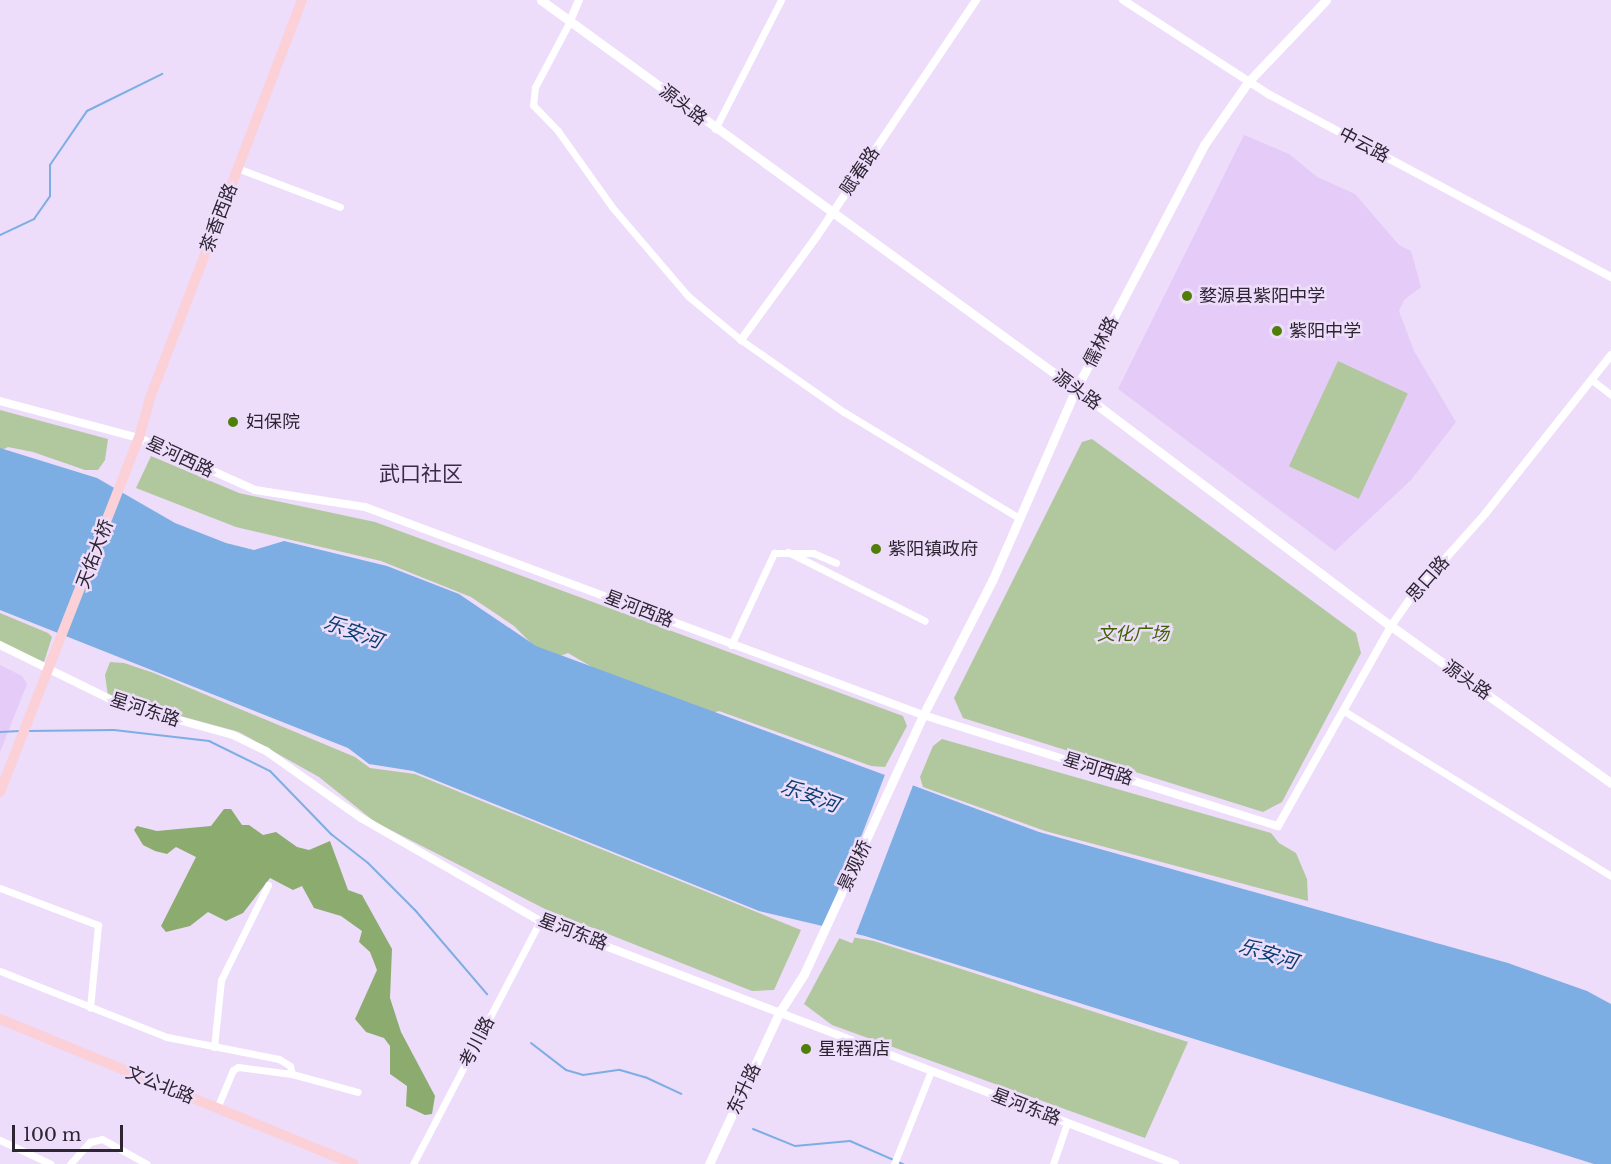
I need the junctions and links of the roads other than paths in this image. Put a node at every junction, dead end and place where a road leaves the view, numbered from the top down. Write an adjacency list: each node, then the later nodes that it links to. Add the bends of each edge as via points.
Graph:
1 (302, 0): 11 (main road, 茶香西路)
2 (541, 0): 8 (main road, 源头路)
3 (579, 0): 8 (street)
4 (780, 0): 10 (street)
5 (976, 0): 13 (street, 赋春路)
6 (1123, 0): 9 (street, 中云路)
7 (1326, 0): 9 (main road, 儒林路)
8 (570, 21): 10 (main road, 源头路); 15 (street, via 535,87 533,105 558,130 612,207 688,296)
9 (1248, 82): 14 (street, 中云路); 18 (main road, 儒林路, via 1204,145)
10 (715, 129): 13 (main road, 源头路)
11 (237, 168): 12 (street); 21 (main road, 茶香西路, via 150,398)
12 (340, 207)
13 (832, 214): 15 (street, 赋春路); 18 (main road, 源头路)
14 (1611, 277)
15 (741, 340): 22 (street, via 844,412)
16 (1611, 355): 17 (street, 思口路)
17 (1592, 380): 19 (street); 26 (street, 思口路)
18 (1076, 389): 22 (main road, 儒林路); 26 (main road, 源头路)
19 (1611, 395)
20 (0, 401): 21 (street, 星河西路)
21 (139, 438): 28 (street, 星河西路, via 250,489 365,507); 29 (main road, 天佑大桥)
22 (1019, 518): 31 (main road, 儒林路, via 992,581)
23 (785, 551): 24 (street, via 813,553); 25 (street); 28 (street, via 774,553)
24 (836, 563)
25 (925, 621)
26 (1391, 626): 30 (street, 思口路); 32 (main road, 源头路)
27 (0, 645): 29 (street, 星河东路)
28 (731, 645): 31 (street, 星河西路)
29 (50, 670): 33 (main road, 天佑大桥); 38 (street, 星河东路, via 120,704 233,735 266,751 361,818)
30 (1344, 711): 34 (street, 思口路); 35 (street)
31 (923, 715): 34 (street, 星河西路); 41 (main road, 景观桥, via 804,974)
32 (1611, 783)
33 (0, 792)
34 (1278, 826)
35 (1611, 876)
36 (268, 885): 43 (street, via 221,980)
37 (0, 888): 40 (street, via 98,925)
38 (540, 921): 41 (street, 星河东路); 54 (street, 考川路)
39 (0, 971): 40 (street)
40 (90, 1008): 43 (street, via 167,1037)
41 (780, 1013): 44 (street, 星河东路); 55 (main road, 东升路 / 东升路)
42 (0, 1019): 47 (main road, 文公北路)
43 (214, 1047): 45 (street, via 279,1059 290,1066)
44 (931, 1071): 48 (street, 星河东路); 56 (street)
45 (292, 1074): 46 (street); 47 (street, via 236,1067)
46 (358, 1092)
47 (217, 1108): 53 (main road, 文公北路)
48 (1067, 1123): 57 (street); 58 (street, 星河东路)
49 (0, 1140): 50 (street)
50 (51, 1164)
51 (70, 1164): 52 (street, via 90,1142 102,1139)
52 (147, 1164)
53 (353, 1164)
54 (413, 1164)
55 (709, 1164)
56 (894, 1164)
57 (1053, 1164)
58 (1174, 1164)

